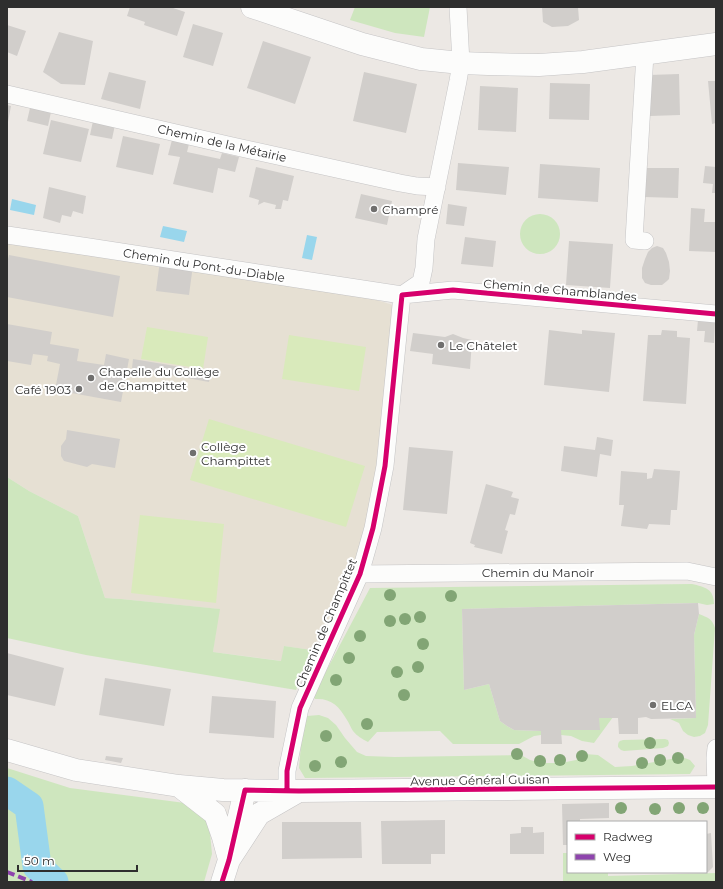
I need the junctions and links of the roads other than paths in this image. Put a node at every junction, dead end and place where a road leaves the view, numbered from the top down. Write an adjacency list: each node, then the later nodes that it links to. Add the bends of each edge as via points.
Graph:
1 (252, 7): 5 (street, via 362,44 421,59)
2 (458, 7): 5 (street)
3 (716, 44): 4 (street)
4 (645, 54): 5 (street, via 539,65); 9 (street, via 634,240)
5 (461, 63): 7 (street)
6 (7, 94): 7 (street, Chemin de la Métairie, via 228,146 418,186)
7 (437, 187): 10 (street, via 426,240 421,282)
8 (7, 235): 10 (street, Chemin du Pont-du-Diable)
9 (645, 241)
10 (402, 295): 11 (street, Chemin de Chamblandes, via 453,290); 12 (street, Chemin de Champittet, via 385,466 373,528)
11 (716, 314)
12 (360, 574): 13 (street, Chemin du Manoir, via 687,571); 19 (street, Chemin de Champittet, via 300,708 287,771)
13 (716, 577)
14 (7, 750): 16 (street, Avenue Général Guisan, via 76,770)
15 (716, 750): 17 (street)
16 (179, 786): 18 (street, Avenue Général Guisan); 20 (street, via 215,814)
17 (716, 786): 19 (street, Avenue Général Guisan)
18 (245, 790): 19 (street, Avenue Général Guisan); 20 (street)
19 (293, 791): 20 (street, via 259,814)
20 (229, 860): 21 (street)
21 (222, 882)

